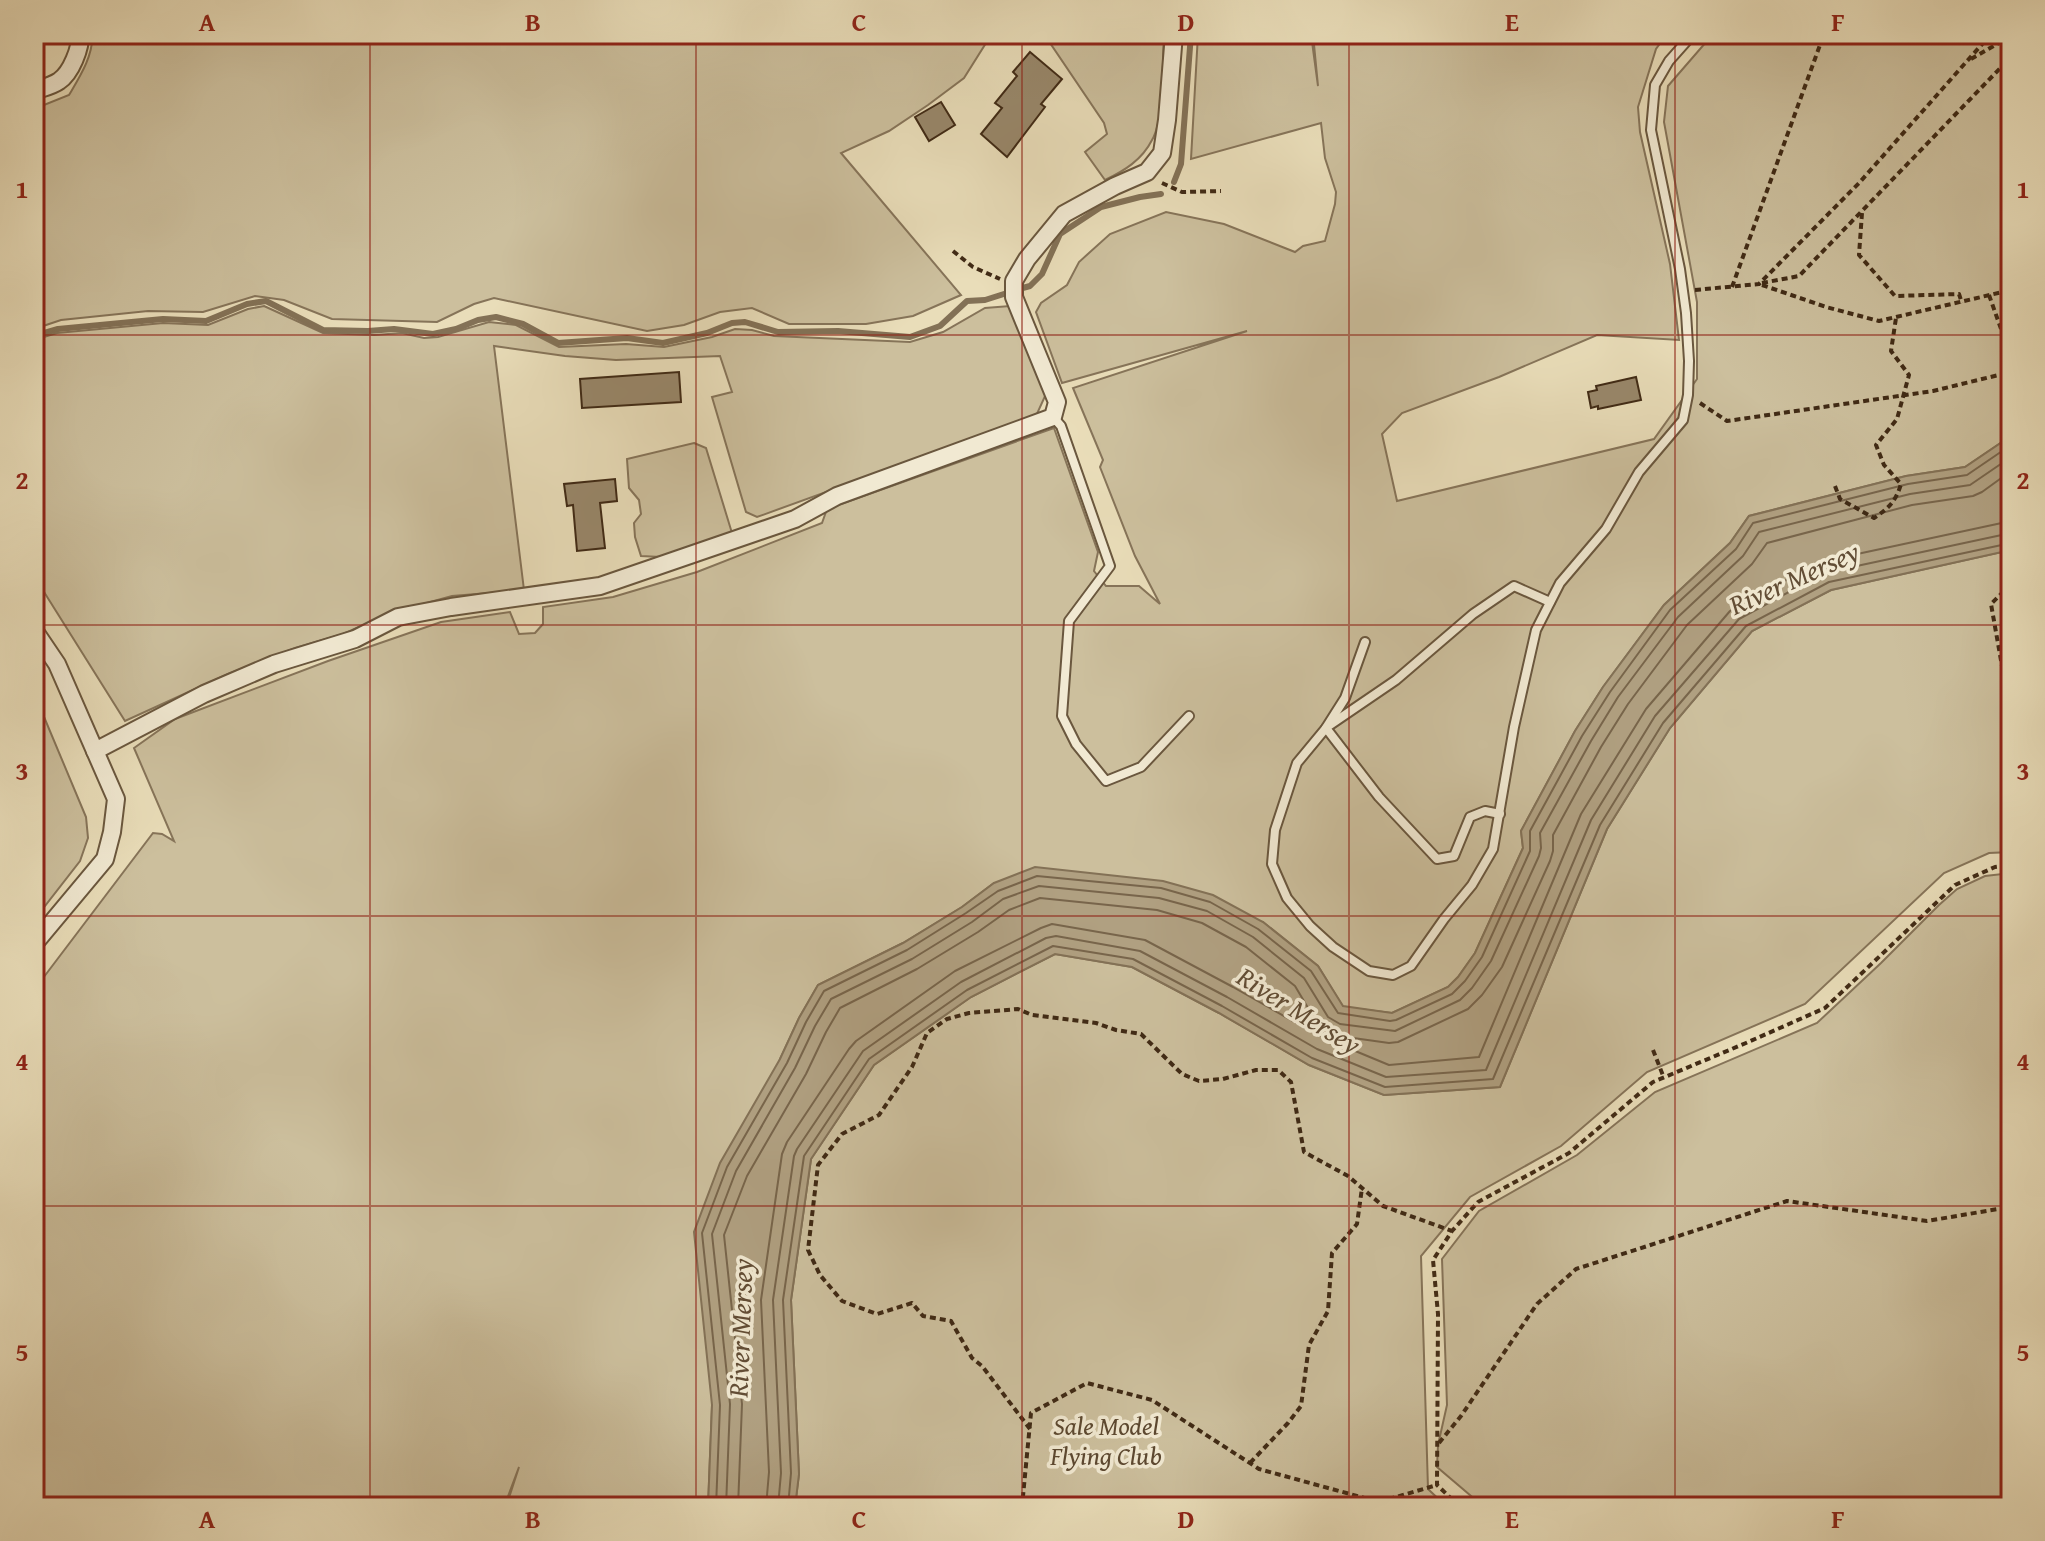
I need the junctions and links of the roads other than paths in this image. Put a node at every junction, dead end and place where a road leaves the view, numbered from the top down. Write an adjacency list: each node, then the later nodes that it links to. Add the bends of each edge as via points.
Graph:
1 (80, 34): 4 (street, via 73,62 61,80)
2 (1174, 34): 5 (street, via 1162,153 1150,169 1064,214 1014,281 1014,297 1057,402)
3 (1693, 34): 6 (lane, via 1655,85 1651,130 1683,291 1689,361 1683,420 1639,472 1606,529)
4 (34, 91)
5 (1053, 417): 9 (lane, via 1061,426 1110,566 1069,621 1062,716 1076,744 1106,781 1141,767); 11 (street, via 837,496 795,519 600,586 398,617 355,639 274,664 204,694)
6 (1550, 602): 10 (lane, via 1514,586); 12 (lane, via 1536,630)
7 (34, 630): 11 (street, via 57,664)
8 (1365, 642): 10 (lane, via 1345,698)
9 (1189, 716)
10 (1326, 728): 12 (lane, via 1379,797 1437,859 1454,856 1470,817 1485,811); 12 (lane, via 1297,763 1275,830 1272,864 1287,898 1310,926 1369,971 1393,975 1411,966 1472,885 1493,849)
11 (95, 751): 13 (street, via 116,799 105,859)
12 (1500, 814)
13 (34, 944)

